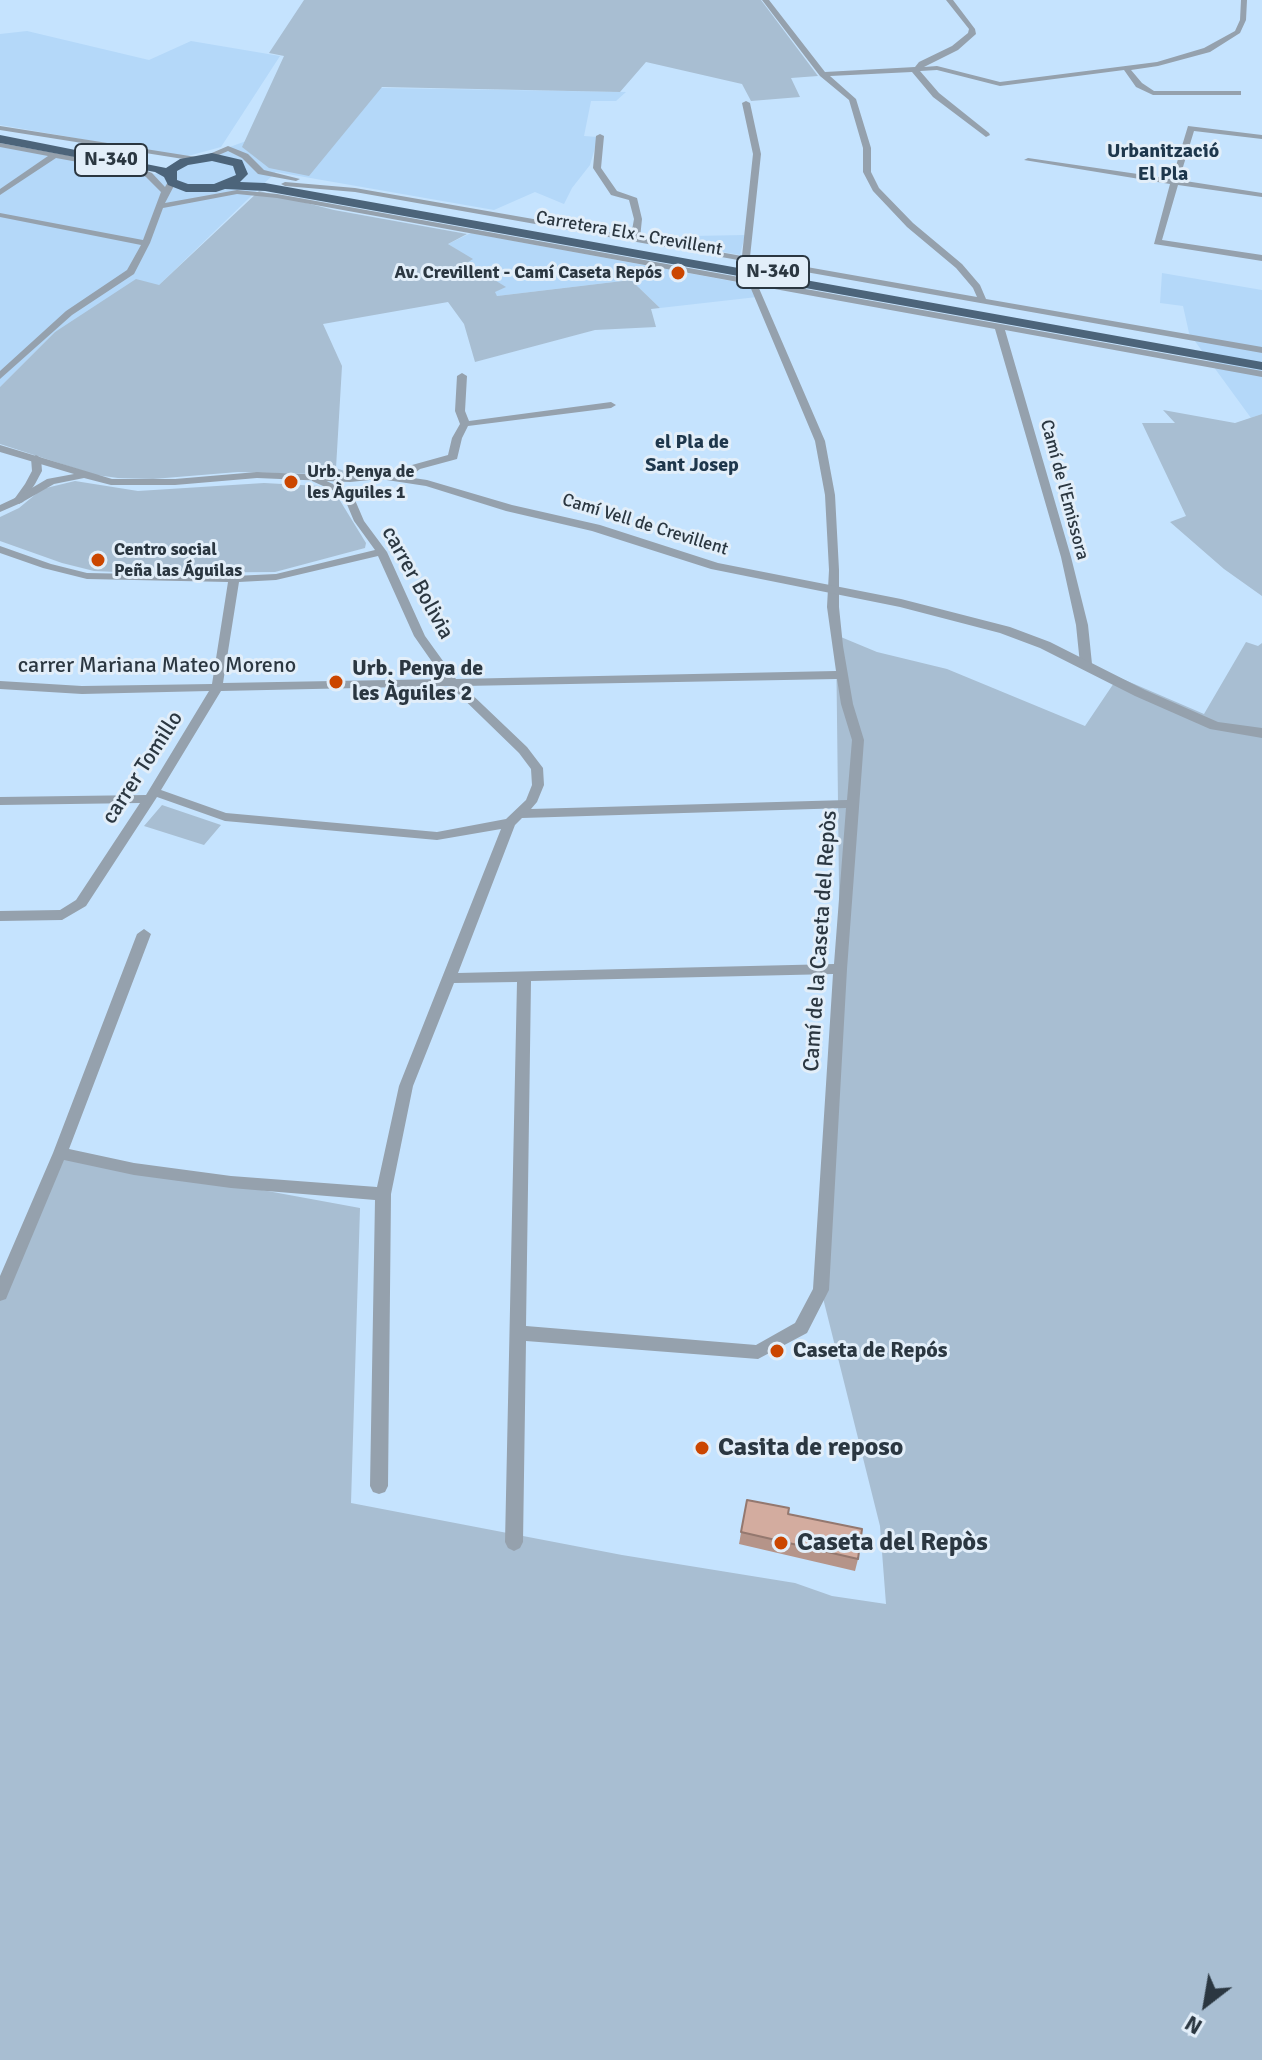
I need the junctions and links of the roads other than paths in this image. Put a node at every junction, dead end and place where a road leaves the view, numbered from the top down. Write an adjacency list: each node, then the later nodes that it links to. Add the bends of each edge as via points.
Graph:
1 (765, 0): 6 (street)
2 (949, 0): 4 (street, via 972,34)
3 (1244, 0): 5 (street, via 1243,20 1228,39 1181,59)
4 (918, 68): 5 (street, via 950,70 1000,84); 6 (street); 10 (street, via 918,77 936,95)
5 (1127, 69): 7 (street, via 1153,93)
6 (823, 74): 35 (street, via 852,99 867,148 867,172 876,189 959,266)
7 (1238, 93)
8 (746, 103): 33 (street, via 757,154)
9 (0, 130): 16 (highway, N-340, via 139,158)
10 (986, 135)
11 (600, 136): 30 (street, via 597,168 614,193 633,198)
12 (1262, 137): 19 (street, via 1191,128)
13 (0, 143): 14 (highway)
14 (54, 152): 24 (highway, N-340, via 159,169); 25 (street)
15 (231, 155): 16 (highway, N-340); 18 (highway); 23 (street, via 245,156 261,172)
16 (195, 159): 24 (highway, N-340, via 172,169)
17 (1028, 160): 19 (street)
18 (242, 174): 20 (highway, Carretera Elx - Crevillent / N-340); 21 (highway, N-340)
19 (1176, 182): 26 (street); 32 (street, via 1157,242)
20 (285, 184): 23 (street); 38 (highway, Carretera Elx - Crevillent / N-340)
21 (226, 185): 22 (highway, N-340); 27 (highway, Carretera Elx - Crevillent / N-340)
22 (199, 189): 24 (highway, N-340); 24 (street)
23 (355, 190): 30 (street)
24 (166, 191): 29 (street, via 237,192); 31 (street)
25 (0, 193)
26 (1262, 195)
27 (330, 198): 29 (street); 39 (highway, Carretera Elx - Crevillent / N-340)
28 (0, 215): 31 (street)
29 (395, 217): 34 (street)
30 (635, 240): 33 (street)
31 (146, 243): 41 (street, via 131,272 69,313)
32 (1262, 258)
33 (746, 259): 35 (street)
34 (752, 281): 36 (street); 60 (street, Camí de la Caseta del Repòs, via 820,441 830,495)
35 (983, 301): 37 (street)
36 (999, 326): 40 (street); 62 (street, Camí de l'Emissora, via 1066,557)
37 (1262, 350)
38 (1262, 359)
39 (1262, 366)
40 (1262, 374)
41 (0, 376)
42 (462, 376): 44 (street, via 460,411)
43 (611, 405): 44 (street)
44 (465, 424): 53 (street, via 453,457 416,467)
45 (0, 448): 46 (street, Camí Vell de Crevillent)
46 (36, 458): 47 (street, Camí Vell de Crevillent); 48 (street)
47 (60, 467): 48 (street); 49 (street, Camí Vell de Crevillent); 50 (street)
48 (35, 476): 55 (street)
49 (89, 477): 50 (street); 51 (street, Camí Vell de Crevillent, via 111,482 257,475)
50 (55, 479): 55 (street)
51 (316, 479): 52 (street, Camí Vell de Crevillent); 54 (street)
52 (340, 479): 53 (street, Camí Vell de Crevillent); 54 (street)
53 (401, 479): 60 (street, Camí Vell de Crevillent, via 549,515 715,566)
54 (347, 493): 58 (street, carrer Bolivia)
55 (19, 500): 56 (street)
56 (0, 509)
57 (0, 549): 59 (street, via 87,576)
58 (382, 552): 59 (street, via 276,577); 61 (street, carrer Bolivia)
59 (234, 579): 67 (street, carrer Tomillo)
60 (834, 590): 62 (street, Camí Vell de Crevillent, via 1005,630); 63 (street, Camí de la Caseta del Repòs)
61 (435, 658): 64 (street, via 433,669); 65 (street, carrer Bolivia)
62 (1086, 664): 68 (street, Camí Vell de Crevillent, via 1215,726)
63 (841, 675): 65 (street, carrer Mariana Mateo Moreno); 71 (street, Camí de la Caseta del Repòs, via 858,740)
64 (411, 683): 65 (street, carrer Mariana Mateo Moreno); 67 (street, carrer Mariana Mateo Moreno)
65 (453, 683): 72 (street, carrer Bolivia, via 537,768 531,802)
66 (0, 685): 67 (street, carrer Mariana Mateo Moreno)
67 (217, 688): 69 (street, carrer Tomillo)
68 (1262, 733)
69 (151, 796): 70 (street); 72 (street, via 225,817 437,836); 73 (street, carrer Tomillo, via 81,903 62,915)
70 (0, 801)
71 (853, 804): 72 (street); 75 (street, Camí de la Caseta del Repòs)
72 (515, 819): 76 (street, carrer Bolivia)
73 (0, 916)
74 (144, 934): 78 (street)
75 (840, 969): 77 (street); 81 (street, Camí de la Caseta del Repòs, via 821,1290 801,1328 758,1352)
76 (449, 978): 77 (street); 79 (street, carrer Bolivia, via 406,1086)
77 (524, 978): 81 (street)
78 (60, 1153): 79 (street, via 231,1182); 80 (street)
79 (383, 1194): 82 (street, carrer Bolivia)
80 (0, 1294)
81 (520, 1333): 83 (street)
82 (379, 1486)
83 (514, 1542)

